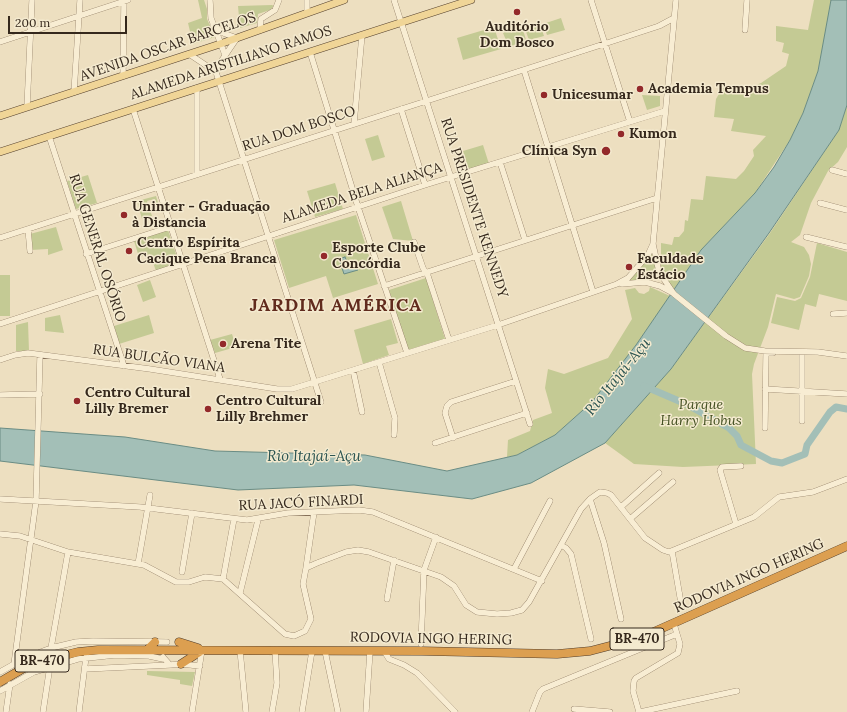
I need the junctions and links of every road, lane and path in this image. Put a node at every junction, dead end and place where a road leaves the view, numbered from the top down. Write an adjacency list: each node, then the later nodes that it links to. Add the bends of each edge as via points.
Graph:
1 (32, 0): 22 (street)
2 (80, 0): 15 (street)
3 (126, 0): 15 (street); 34 (street)
4 (210, 0): 18 (street)
5 (279, 0): 20 (street, via 276,10 261,19)
6 (307, 0): 14 (street)
7 (344, 0): 14 (main road, AVENIDA OSCAR BARCELOS)
8 (394, 0): 17 (street, RUA PRESIDENTE KENNEDY)
9 (471, 0): 13 (main road, ALAMEDA ARISTILIANO RAMOS)
10 (591, 0): 28 (street)
11 (676, 0): 16 (street)
12 (748, 0): 21 (street)
13 (453, 3): 17 (main road, ALAMEDA ARISTILIANO RAMOS)
14 (307, 13): 20 (main road, AVENIDA OSCAR BARCELOS)
15 (79, 16): 22 (street); 37 (street)
16 (674, 18): 19 (street, RUA DOM BOSCO); 24 (street)
17 (402, 22): 23 (main road, ALAMEDA ARISTILIANO RAMOS); 38 (street, RUA PRESIDENTE KENNEDY)
18 (213, 25): 25 (street, via 223,33); 27 (street)
19 (659, 26): 24 (street, via 668,29); 28 (street, RUA DOM BOSCO)
20 (260, 30): 25 (main road, AVENIDA OSCAR BARCELOS)
21 (745, 30)
22 (31, 32): 26 (street); 39 (street)
23 (362, 35): 29 (main road, ALAMEDA ARISTILIANO RAMOS); 45 (street)
24 (673, 35): 42 (street)
25 (237, 38): 27 (main road, AVENIDA OSCAR BARCELOS); 31 (street)
26 (0, 42)
27 (220, 44): 30 (main road, AVENIDA OSCAR BARCELOS); 31 (street)
28 (604, 44): 32 (street, RUA DOM BOSCO); 44 (street)
29 (310, 52): 35 (main road, ALAMEDA ARISTILIANO RAMOS); 46 (street)
30 (189, 54): 33 (street); 34 (main road, AVENIDA OSCAR BARCELOS)
31 (225, 55): 33 (street)
32 (524, 70): 38 (street, RUA DOM BOSCO); 48 (street)
33 (216, 72): 35 (street)
34 (123, 76): 37 (main road, AVENIDA OSCAR BARCELOS)
35 (219, 81): 36 (main road, ALAMEDA ARISTILIANO RAMOS); 50 (street)
36 (197, 88): 40 (main road, ALAMEDA ARISTILIANO RAMOS); 53 (street)
37 (74, 92): 39 (main road, AVENIDA OSCAR BARCELOS)
38 (427, 101): 41 (street, RUA DOM BOSCO); 55 (street, RUA PRESIDENTE KENNEDY)
39 (27, 107): 43 (main road, AVENIDA OSCAR BARCELOS)
40 (133, 109): 47 (main road, ALAMEDA ARISTILIANO RAMOS); 57 (street)
41 (401, 109): 45 (street, RUA DOM BOSCO); 56 (street)
42 (665, 111): 44 (street, ALAMEDA BELA ALIANÇA); 58 (street)
43 (0, 116)
44 (630, 122): 48 (street, ALAMEDA BELA ALIANÇA)
45 (354, 124): 46 (street, RUA DOM BOSCO)
46 (334, 131): 50 (street, RUA DOM BOSCO); 60 (street)
47 (49, 136): 49 (main road, ALAMEDA ARISTILIANO RAMOS); 62 (street, RUA GENERAL OSÓRIO)
48 (548, 147): 51 (street, ALAMEDA BELA ALIANÇA); 63 (street)
49 (0, 152)
50 (244, 160): 53 (street, RUA DOM BOSCO); 66 (street)
51 (500, 162): 55 (street, ALAMEDA BELA ALIANÇA); 69 (street)
52 (832, 170): 54 (street)
53 (198, 174): 57 (street, RUA DOM BOSCO)
54 (847, 174)
55 (451, 177): 56 (street, ALAMEDA BELA ALIANÇA); 75 (street, RUA PRESIDENTE KENNEDY)
56 (425, 185): 60 (street, ALAMEDA BELA ALIANÇA)
57 (157, 187): 62 (street, RUA DOM BOSCO); 64 (street)
58 (657, 198): 63 (street); 71 (street)
59 (820, 203): 61 (street)
60 (358, 207): 66 (street, ALAMEDA BELA ALIANÇA); 79 (street)
61 (847, 210)
62 (74, 214): 65 (street, RUA DOM BOSCO); 74 (street, RUA GENERAL OSÓRIO)
63 (573, 225): 69 (street); 80 (street)
64 (170, 227): 74 (street); 76 (street)
65 (28, 229): 68 (street, RUA DOM BOSCO); 73 (street)
66 (269, 237): 76 (street, ALAMEDA BELA ALIANÇA); 100 (street)
67 (806, 237): 72 (street)
68 (0, 238)
69 (525, 240): 75 (street)
70 (414, 242): 77 (street)
71 (653, 244): 78 (street, via 648,255 628,278); 82 (street, via 659,272)
72 (847, 247)
73 (30, 251)
74 (86, 254): 81 (street, RUA GENERAL OSÓRIO)
75 (476, 256): 77 (street); 84 (street, RUA PRESIDENTE KENNEDY)
76 (182, 266): 81 (street, ALAMEDA BELA ALIANÇA); 98 (street)
77 (426, 272): 79 (street); 89 (street)
78 (617, 284): 80 (street, RUA BULCÃO VIANA); 82 (street, via 652,284)
79 (384, 286): 91 (street)
80 (593, 292): 86 (street, RUA BULCÃO VIANA)
81 (98, 293): 87 (street, ALAMEDA BELA ALIANÇA); 96 (street, RUA GENERAL OSÓRIO)
82 (674, 294): 93 (street, bridge, via 745,348)
83 (847, 313): 85 (street)
84 (495, 314): 86 (street, via 500,319); 88 (street, RUA PRESIDENTE KENNEDY)
85 (834, 314)
86 (510, 321): 88 (street, RUA BULCÃO VIANA)
87 (0, 324)
88 (498, 325): 89 (street, RUA BULCÃO VIANA); 99 (street, RUA PRESIDENTE KENNEDY)
89 (449, 340): 91 (street, RUA BULCÃO VIANA)
90 (802, 352): 93 (street); 101 (street, via 766,353); 102 (street)
91 (407, 353): 95 (street, RUA BULCÃO VIANA)
92 (40, 355): 94 (street, RUA BULCÃO VIANA, via 24,353); 96 (street, RUA BULCÃO VIANA); 103 (street)
93 (847, 356)
94 (0, 360)
95 (379, 362): 97 (street, RUA BULCÃO VIANA); 112 (street, via 395,418)
96 (124, 366): 98 (street, RUA BULCÃO VIANA)
97 (353, 370): 100 (street, RUA BULCÃO VIANA); 107 (street)
98 (220, 380): 100 (street, RUA BULCÃO VIANA, via 286,390)
99 (516, 381): 108 (street, RUA PRESIDENTE KENNEDY); 113 (street, via 451,402 445,413)
100 (315, 382): 106 (street)
101 (765, 389): 102 (street); 111 (street)
102 (802, 390): 104 (street); 109 (street)
103 (40, 394): 105 (street); 122 (street)
104 (847, 394)
105 (0, 395)
106 (321, 402)
107 (362, 412)
108 (527, 413): 110 (street, RUA PRESIDENTE KENNEDY); 113 (street)
109 (802, 421)
110 (530, 424)
111 (765, 428)
112 (394, 435)
113 (453, 438): 114 (street)
114 (435, 443)
115 (741, 466): 131 (street, via 720,470)
116 (660, 473): 124 (street)
117 (847, 479): 131 (street, via 813,492 779,497 757,516)
118 (673, 482): 129 (street)
119 (150, 495): 125 (street)
120 (0, 499): 122 (street, RUA JACÓ FINARDI)
121 (590, 499): 124 (street, via 600,492 607,492); 135 (street, via 581,509); 150 (street, via 604,543)
122 (36, 501): 125 (street, RUA JACÓ FINARDI); 134 (street)
123 (550, 501): 142 (street)
124 (621, 507): 129 (street)
125 (147, 508): 127 (street, RUA JACÓ FINARDI); 140 (street)
126 (314, 512): 130 (street, RUA JACÓ FINARDI, via 282,514); 133 (street, RUA JACÓ FINARDI, via 373,512); 141 (street)
127 (192, 513): 128 (street, RUA JACÓ FINARDI); 144 (street)
128 (234, 519): 130 (street, RUA JACÓ FINARDI); 145 (street)
129 (630, 519): 137 (street, via 648,541 662,550)
130 (258, 520): 147 (street)
131 (736, 524): 137 (street)
132 (0, 534): 134 (street)
133 (436, 537): 142 (street, RUA JACÓ FINARDI); 143 (street)
134 (31, 540): 138 (street); 171 (street)
135 (561, 545): 146 (street); 153 (street, via 570,554)
136 (847, 546): 151 (highway, RODOVIA INGO HERING / BR-470)
137 (672, 551): 149 (street)
138 (68, 552): 140 (street); 158 (street)
139 (394, 560): 141 (street, via 358,550 317,562); 143 (street); 148 (street)
140 (138, 564): 145 (street, via 154,569 176,582 189,582 205,577)
141 (306, 568): 147 (street, via 303,584 312,619 308,628 298,635 285,634)
142 (514, 569): 146 (street, RUA JACÓ FINARDI)
143 (424, 570): 146 (street, via 454,586 469,608 489,614 522,610); 157 (street)
144 (182, 572)
145 (223, 579): 147 (street)
146 (542, 581)
147 (240, 593)
148 (388, 598)
149 (681, 603)
150 (621, 619)
151 (674, 624): 152 (street); 167 (highway, RODOVIA INGO HERING / BR-470, via 628,642 598,650 557,654)
152 (677, 634): 194 (street, via 543,689); 196 (street, via 679,650 675,656 634,681 633,691)
153 (591, 639)
154 (155, 642): 155 (street); 158 (street, via 92,640); 168 (highway)
155 (167, 642): 156 (street); 159 (street)
156 (180, 642): 160 (street); 161 (highway)
157 (421, 644)
158 (51, 648): 171 (street)
159 (162, 650): 160 (highway, RODOVIA INGO HERING / BR-470); 168 (highway, RODOVIA INGO HERING / BR-470); 170 (street)
160 (186, 650): 161 (highway, RODOVIA INGO HERING / BR-470); 172 (street)
161 (202, 650): 162 (highway, RODOVIA INGO HERING / BR-470); 172 (highway); 175 (street)
162 (240, 650): 163 (highway, RODOVIA INGO HERING / BR-470); 188 (street)
163 (275, 650): 164 (highway, RODOVIA INGO HERING / BR-470); 189 (street, via 277,683)
164 (312, 651): 165 (highway, RODOVIA INGO HERING / BR-470); 190 (street)
165 (325, 651): 166 (highway, RODOVIA INGO HERING / BR-470); 191 (street)
166 (370, 651): 167 (highway, RODOVIA INGO HERING / BR-470); 192 (street)
167 (384, 651): 193 (street, via 389,658 404,664 416,673)
168 (148, 653): 169 (street); 170 (street); 176 (street); 179 (highway, RODOVIA INGO HERING / BR-470, via 98,650 68,654 34,664)
169 (86, 657): 174 (street); 177 (street)
170 (163, 659): 173 (street)
171 (14, 664): 178 (street)
172 (181, 664): 173 (street); 175 (street)
173 (170, 665): 176 (street)
174 (50, 666): 180 (street); 185 (street)
175 (200, 666): 187 (street)
176 (144, 667): 177 (street)
177 (85, 669): 186 (street)
178 (0, 672)
179 (0, 682)
180 (10, 684): 181 (street); 184 (street)
181 (0, 691)
182 (737, 692): 196 (street)
183 (574, 709): 195 (street)
184 (6, 712)
185 (43, 712)
186 (79, 712)
187 (192, 712)
188 (246, 712)
189 (272, 712)
190 (302, 712)
191 (338, 712)
192 (366, 712)
193 (455, 712)
194 (532, 712)
195 (610, 712)
196 (640, 712)

